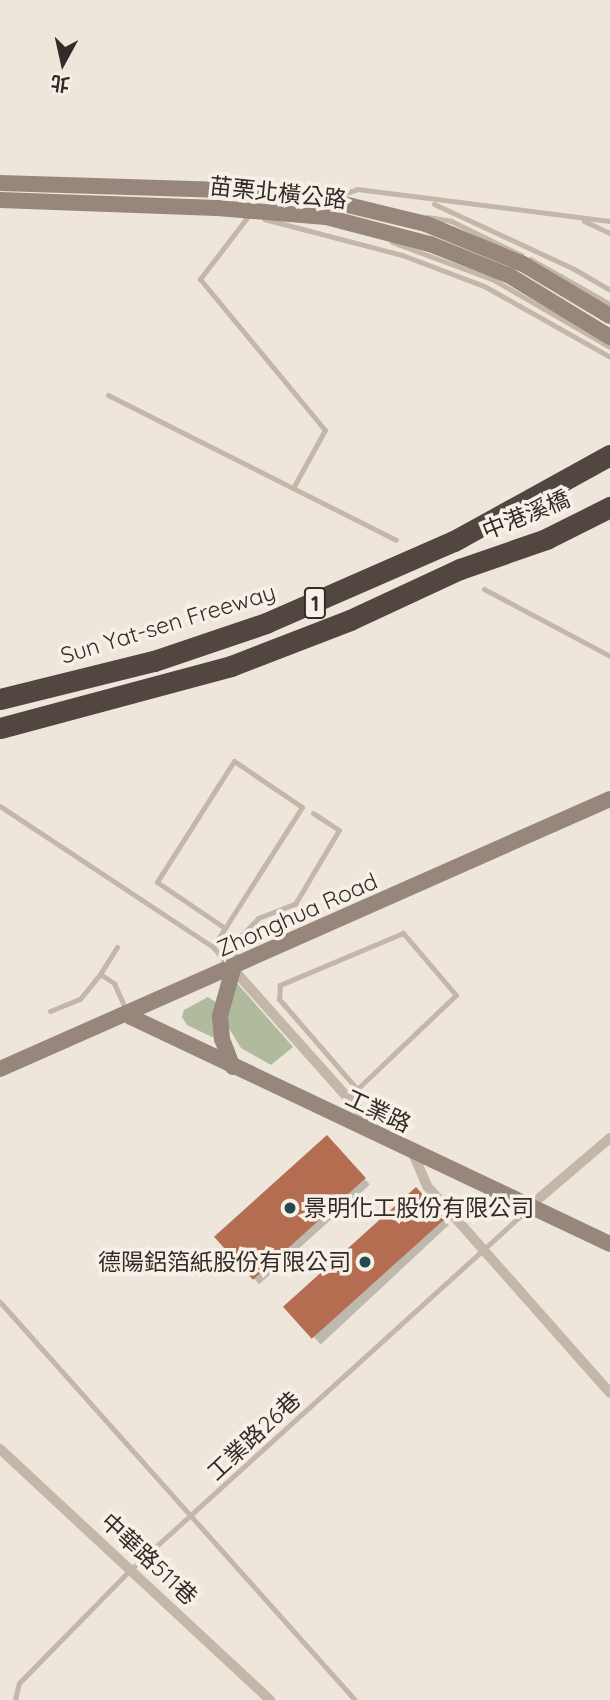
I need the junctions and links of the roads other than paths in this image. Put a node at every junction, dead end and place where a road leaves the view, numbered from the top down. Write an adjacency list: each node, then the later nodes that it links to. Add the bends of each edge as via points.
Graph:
1 (0, 183): 2 (street, 苗栗北橫公路)
2 (217, 189): 3 (street, 苗栗北橫公路); 6 (street)
3 (323, 199): 5 (lane, via 357,189); 13 (lane, via 451,221); 14 (street, 苗栗北橫公路, via 426,224 523,264)
4 (0, 200): 6 (street, 苗栗北橫公路)
5 (428, 201): 9 (lane); 12 (lane)
6 (217, 208): 7 (lane); 8 (street, 苗栗北橫公路)
7 (248, 215): 17 (lane, via 390,252 484,286); 20 (lane, via 200,279 325,430)
8 (326, 217): 15 (street, 苗栗北橫公路, via 430,244 510,276); 16 (lane, via 494,280)
9 (580, 219): 10 (lane); 11 (lane)
10 (610, 221)
11 (610, 233)
12 (610, 290)
13 (610, 304)
14 (610, 316)
15 (610, 337)
16 (610, 347)
17 (610, 357)
18 (108, 395): 20 (lane)
19 (610, 455): 25 (highway, Sun Yat-sen Freeway / 1, bridge, via 453,541 266,623 154,660)
20 (293, 488): 22 (lane)
21 (610, 507): 26 (highway, 中港溪橋 / 1, bridge, via 546,539 460,569 350,620 232,666)
22 (396, 540)
23 (484, 589): 24 (lane)
24 (610, 656)
25 (0, 699)
26 (0, 728)
27 (610, 799): 33 (street, Zhonghua Road)
28 (0, 806): 32 (lane)
29 (313, 813): 33 (lane, via 339,830 295,904 258,918 238,939)
30 (225, 928): 30 (lane, via 302,807 234,761 157,882); 32 (lane)
31 (117, 947): 34 (lane)
32 (213, 947): 33 (lane)
33 (233, 970): 36 (street, Zhonghua Road); 37 (street, via 220,1016 222,1039); 40 (street)
34 (100, 974): 35 (lane, via 80,999); 36 (lane, via 114,983)
35 (50, 1011)
36 (129, 1016): 37 (street, 工業路); 38 (street, Zhonghua Road)
37 (233, 1067): 41 (street, 工業路)
38 (0, 1069)
39 (357, 1089): 39 (lane, via 456,995 403,933 280,985 279,999); 40 (lane)
40 (348, 1098): 41 (street, via 363,1115)
41 (362, 1129): 43 (street, 工業路)
42 (610, 1138): 44 (street)
43 (413, 1153): 44 (street, 工業路); 46 (street, via 426,1186)
44 (530, 1206): 45 (street, 工業路); 46 (lane, 工業路26巷)
45 (610, 1244)
46 (481, 1250): 48 (street); 50 (lane, 工業路26巷)
47 (0, 1302): 50 (lane)
48 (610, 1393)
49 (0, 1449): 51 (street, 中華路511巷)
50 (190, 1520): 51 (lane, 工業路26巷); 54 (lane)
51 (130, 1570): 52 (lane, 工業路26巷, via 19,1683); 53 (street, 中華路511巷)
52 (15, 1700)
53 (270, 1700)
54 (355, 1700)

